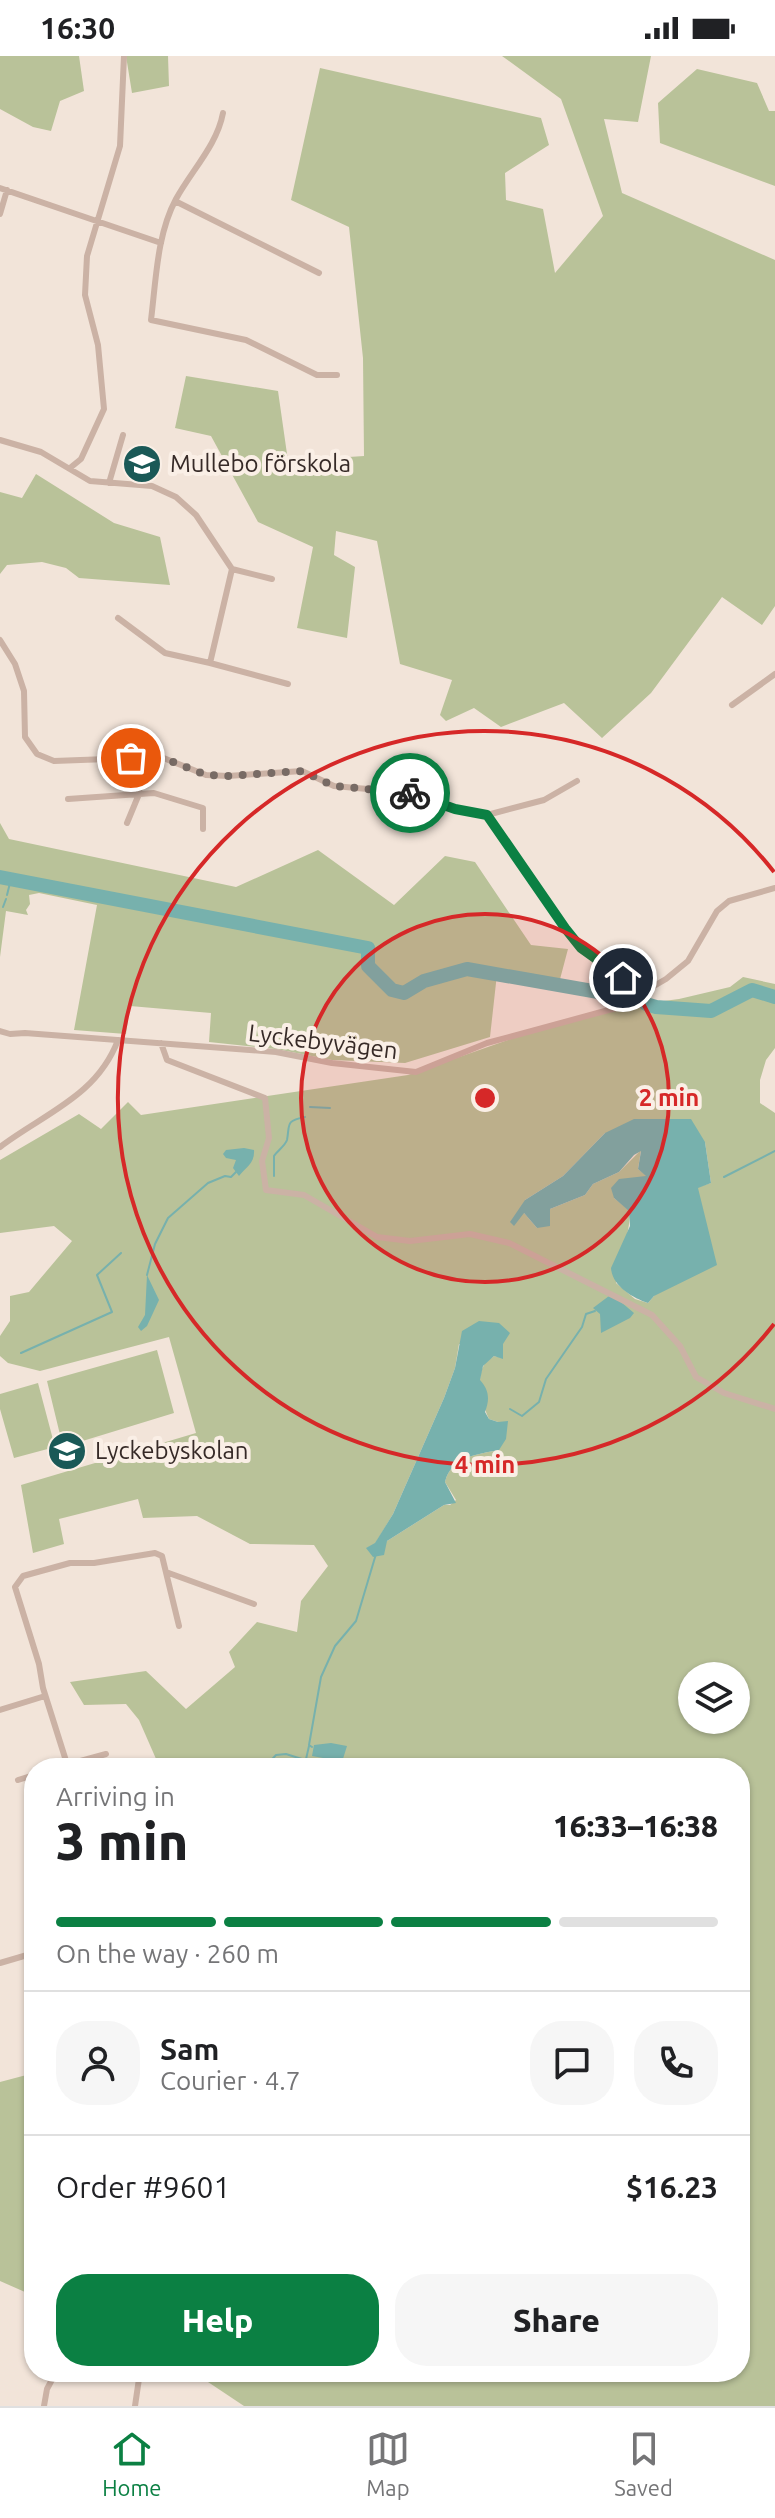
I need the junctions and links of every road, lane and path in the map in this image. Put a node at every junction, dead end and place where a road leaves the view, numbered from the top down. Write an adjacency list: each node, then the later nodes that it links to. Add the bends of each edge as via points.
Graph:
1 (124, 56): 6 (street, via 120,146)
2 (223, 113): 4 (street, via 220,130)
3 (4, 189): 5 (street); 6 (street)
4 (175, 201): 7 (street); 8 (street)
5 (0, 214)
6 (98, 223): 7 (street); 12 (street, via 87,256 85,295 98,345 104,409 81,459)
7 (161, 243): 9 (street, via 151,320 246,340 317,375)
8 (319, 273)
9 (337, 375)
10 (123, 435): 13 (street)
11 (0, 440): 12 (street, via 41,452)
12 (70, 468): 13 (street, via 90,481)
13 (109, 483): 14 (street, via 152,486 176,497 196,515)
14 (232, 569): 15 (street); 18 (street)
15 (272, 579)
16 (118, 618): 18 (street, via 165,653)
17 (0, 640): 22 (street, via 24,691 25,737 37,754 54,761)
18 (210, 663): 20 (street)
19 (775, 674): 21 (street)
20 (288, 684)
21 (732, 705)
22 (141, 757): 24 (street); 26 (street, via 161,757 206,775 302,771 334,786 412,793)
23 (577, 781): 26 (street, via 544,800)
24 (139, 794): 25 (street); 27 (street); 28 (street, via 154,793 203,808)
25 (68, 799)
26 (487, 815): 30 (street, via 581,948)
27 (127, 823)
28 (203, 829)
29 (775, 888): 30 (street, Lyckebyvägen, via 729,901 717,911 688,961)
30 (644, 993): 33 (street, Lyckebyvägen, via 616,1008 487,1043 416,1072 276,1052)
31 (0, 1031): 32 (street, Lyckebyvägen)
32 (118, 1040): 33 (street, Lyckebyvägen); 34 (street, via 110,1061 90,1085)
33 (161, 1043): 35 (street, via 167,1060 265,1098 266,1190 304,1195 377,1237 410,1241 470,1234 509,1243 652,1315 680,1346 696,1377 724,1393)
34 (0, 1147)
35 (775, 1409)
36 (166, 1572): 37 (street); 38 (street); 39 (street, via 162,1556 155,1553 70,1563 23,1576 15,1587)
37 (254, 1604)
38 (179, 1626)
39 (45, 1696): 40 (street); 42 (street)
40 (0, 1710)
41 (106, 1754): 43 (street)
42 (65, 1758)
43 (90, 1758)
44 (24, 1778): 45 (street)
45 (18, 1780)
46 (24, 1956): 47 (street)
47 (0, 1963)
48 (51, 2382): 50 (street)
49 (139, 2382): 51 (street)
50 (44, 2406)
51 (135, 2406)

